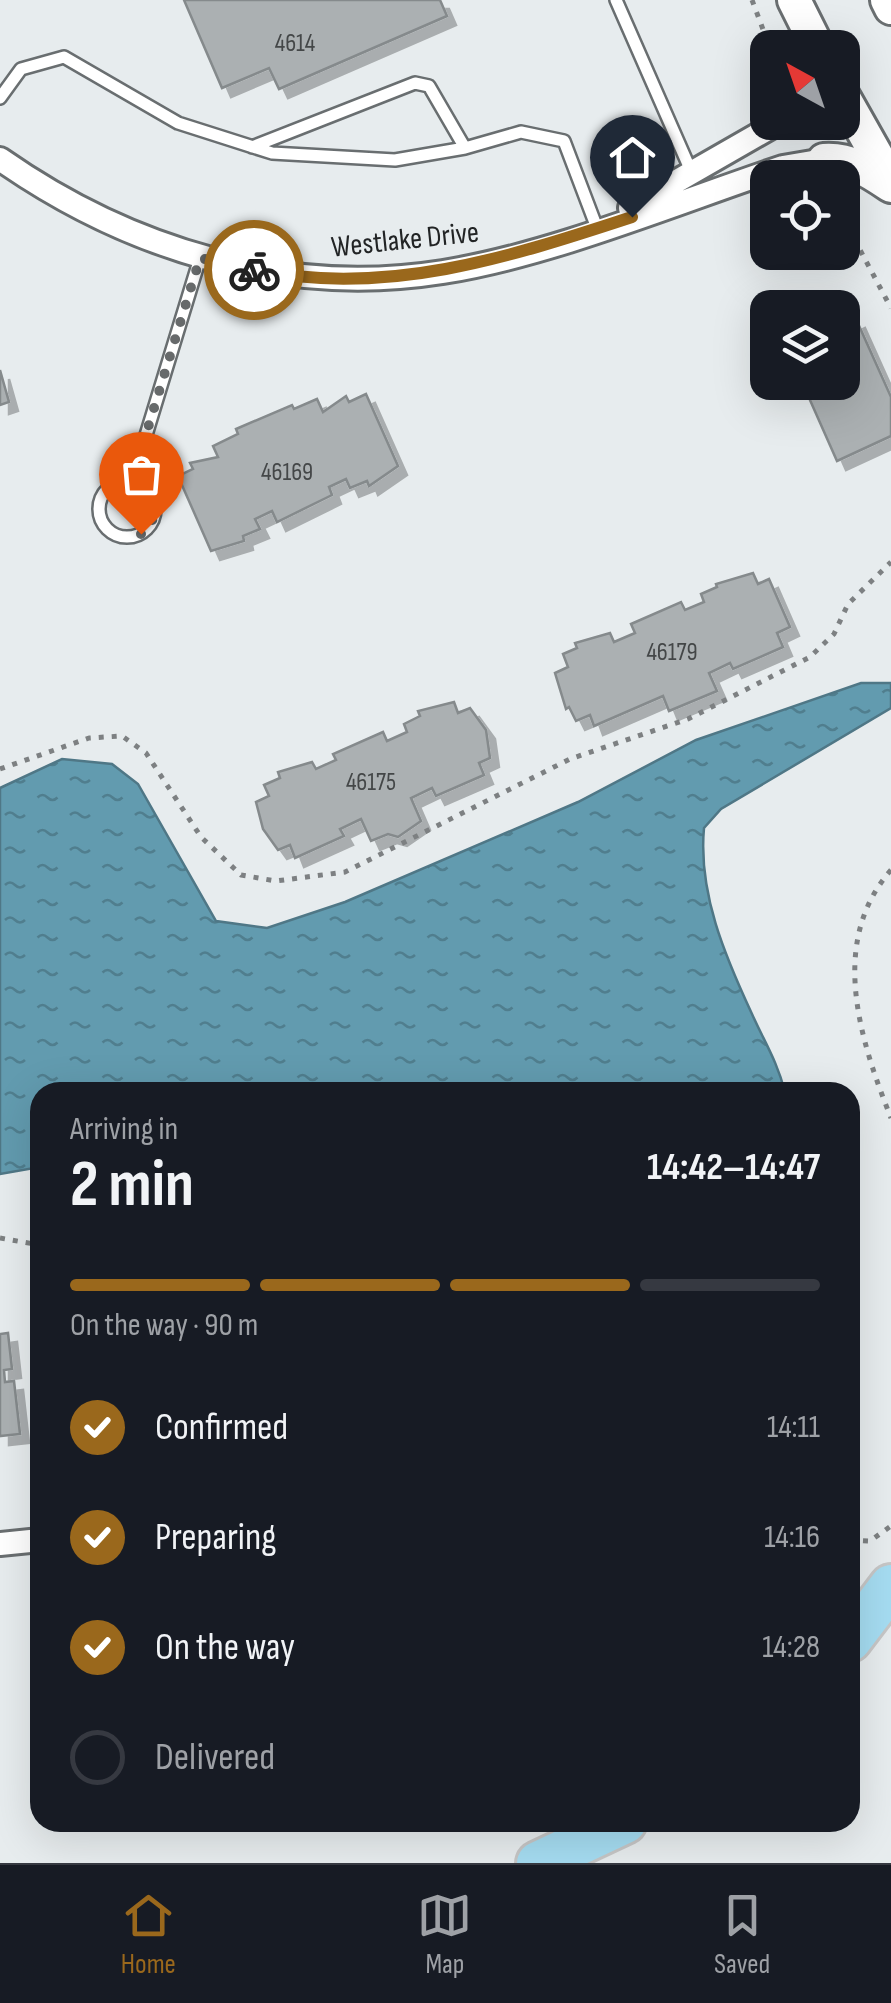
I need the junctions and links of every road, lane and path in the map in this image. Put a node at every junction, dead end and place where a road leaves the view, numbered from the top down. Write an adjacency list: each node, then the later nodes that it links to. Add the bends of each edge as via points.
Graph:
1 (616, 0): 18 (lane)
2 (752, 0): 6 (path)
3 (886, 0): 5 (main road)
4 (795, 2): 7 (main road); 8 (main road)
5 (891, 8)
6 (763, 30)
7 (800, 30)
8 (809, 30)
9 (0, 98): 12 (lane, via 21,69 64,57 178,124)
10 (860, 127): 20 (main road)
11 (750, 139): 18 (street, Westlake Drive)
12 (252, 147): 13 (lane, via 395,160); 13 (lane, via 415,82 429,86)
13 (465, 148): 21 (lane, via 521,132 564,141)
14 (0, 159): 23 (street, Westlake Drive, via 49,194)
15 (824, 160): 16 (main road)
16 (841, 160)
17 (860, 167): 20 (main road)
18 (691, 171): 21 (street, Westlake Drive)
19 (750, 178): 21 (street, Westlake Drive)
20 (891, 184)
21 (598, 228): 23 (street, Westlake Drive, via 508,258 381,278 278,275)
22 (860, 250): 24 (path)
23 (200, 258): 25 (lane)
24 (891, 308)
25 (132, 480): 25 (lane, via 115,483 99,503 106,527 123,537 141,534 156,512 153,495)
26 (891, 562): 27 (path, via 848,604 834,634 810,657 688,719 570,759 345,872 276,881 241,874 201,838 146,753 122,736 89,738)
27 (0, 769)
28 (891, 870): 29 (path, via 857,937 854,985 864,1052)
29 (891, 1118)
30 (0, 1238): 31 (path)
31 (30, 1243)
32 (891, 1526): 34 (path, via 870,1542)
33 (30, 1541): 35 (street)
34 (860, 1541)
35 (0, 1544)
36 (891, 1586): 37 (highway)
37 (860, 1627)
38 (604, 1832): 39 (highway)
39 (538, 1863)

